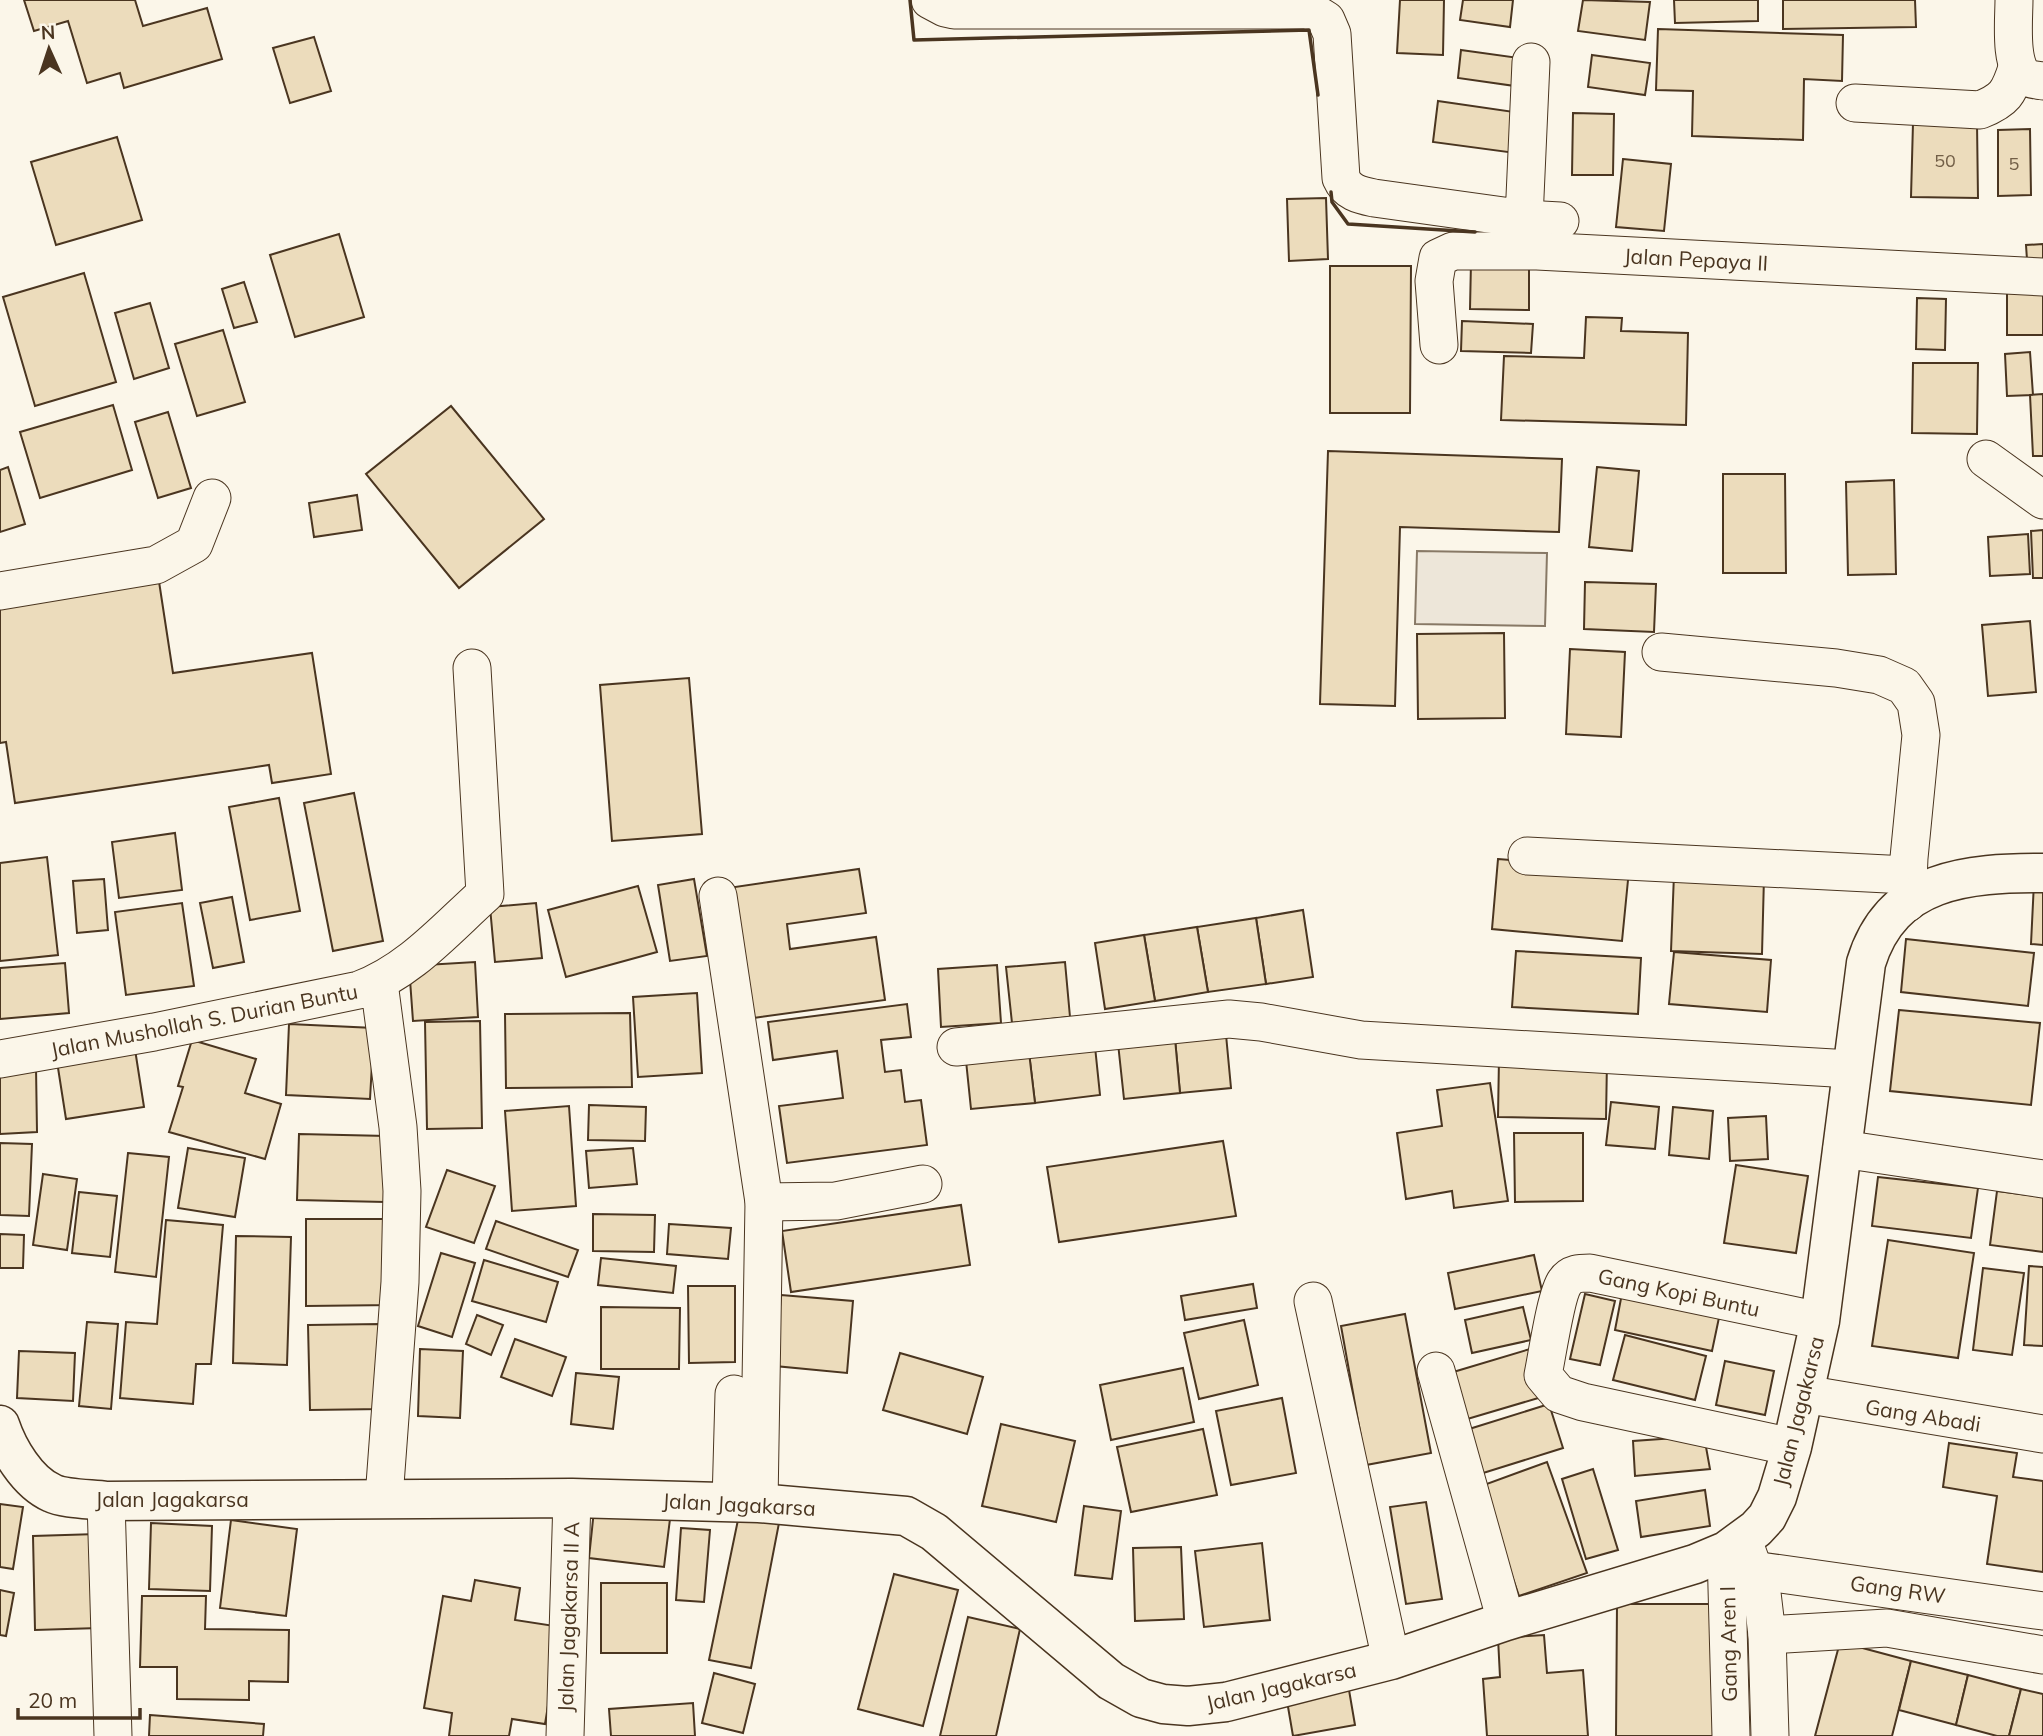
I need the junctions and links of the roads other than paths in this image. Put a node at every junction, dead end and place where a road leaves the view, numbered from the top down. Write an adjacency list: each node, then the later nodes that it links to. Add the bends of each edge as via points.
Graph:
1 (930, 0): 3 (street, via 954,10)
2 (2014, 0): 5 (street)
3 (1260, 4): 7 (street, via 1313,12 1330,27 1341,178 1347,188 1374,198)
4 (1531, 62): 7 (street)
5 (2025, 64): 6 (street, via 2008,93 1980,110)
6 (1855, 103)
7 (1524, 219): 8 (street)
8 (1560, 220)
9 (2043, 277): 10 (street, Jalan Pepaya II, via 1537,251 1453,251 1438,258 1434,281)
10 (1439, 345)
11 (1986, 458): 13 (street)
12 (212, 498): 14 (street, via 194,544 156,565)
13 (2043, 500)
14 (0, 591)
15 (1661, 652): 19 (street, via 1836,668 1879,675 1904,686 1916,703 1921,735)
16 (472, 668): 21 (street, Jalan Mushollah S. Durian Buntu, via 485,894 404,967)
17 (1527, 856): 19 (street)
18 (2043, 873): 19 (main road, Jalan Jagakarsa, via 2003,873)
19 (1907, 889): 24 (main road, Jalan Jagakarsa, via 1870,950)
20 (718, 896): 28 (street)
21 (379, 983): 23 (street, Jalan Mushollah S. Durian Buntu, via 181,1027); 37 (street, via 402,1191)
22 (956, 1047): 24 (street, via 1229,1019 1361,1040)
23 (0, 1059)
24 (1851, 1069): 25 (main road, Jalan Jagakarsa)
25 (1842, 1149): 26 (street); 30 (main road, Jalan Jagakarsa)
26 (2043, 1179)
27 (923, 1184): 28 (street, via 836,1200)
28 (764, 1202): 40 (street)
29 (1312, 1301): 46 (street)
30 (1820, 1321): 33 (main road, Jalan Jagakarsa); 36 (street, Gang Kopi Buntu, via 1590,1273 1576,1273 1565,1281 1560,1294 1543,1374 1559,1394)
31 (1436, 1371): 43 (street)
32 (734, 1394): 40 (street)
33 (1816, 1396): 35 (street, Gang Abadi); 36 (main road, Jalan Jagakarsa)
34 (0, 1425): 39 (main road, Jalan Jagakarsa, via 24,1471 52,1494)
35 (2043, 1434)
36 (1792, 1447): 41 (main road, Jalan Jagakarsa, via 1777,1497)
37 (384, 1498): 38 (main road, Jalan Jagakarsa); 39 (main road, Jalan Jagakarsa)
38 (572, 1498): 40 (main road, Jalan Jagakarsa); 48 (street, Jalan Jagakarsa II A)
39 (106, 1501): 47 (street)
40 (745, 1503): 46 (main road, Jalan Jagakarsa, via 906,1517 934,1532 1111,1681 1163,1704 1226,1702)
41 (1746, 1563): 42 (street, Gang RW); 43 (main road, Jalan Jagakarsa, via 1695,1564); 44 (street); 49 (street, Gang Aren I)
42 (2043, 1611)
43 (1506, 1621): 46 (main road, Jalan Jagakarsa)
44 (1768, 1635): 45 (street, via 1887,1628); 50 (street)
45 (2043, 1655)
46 (1391, 1660)
47 (113, 1736)
48 (565, 1736)
49 (1731, 1736)
50 (1770, 1736)

